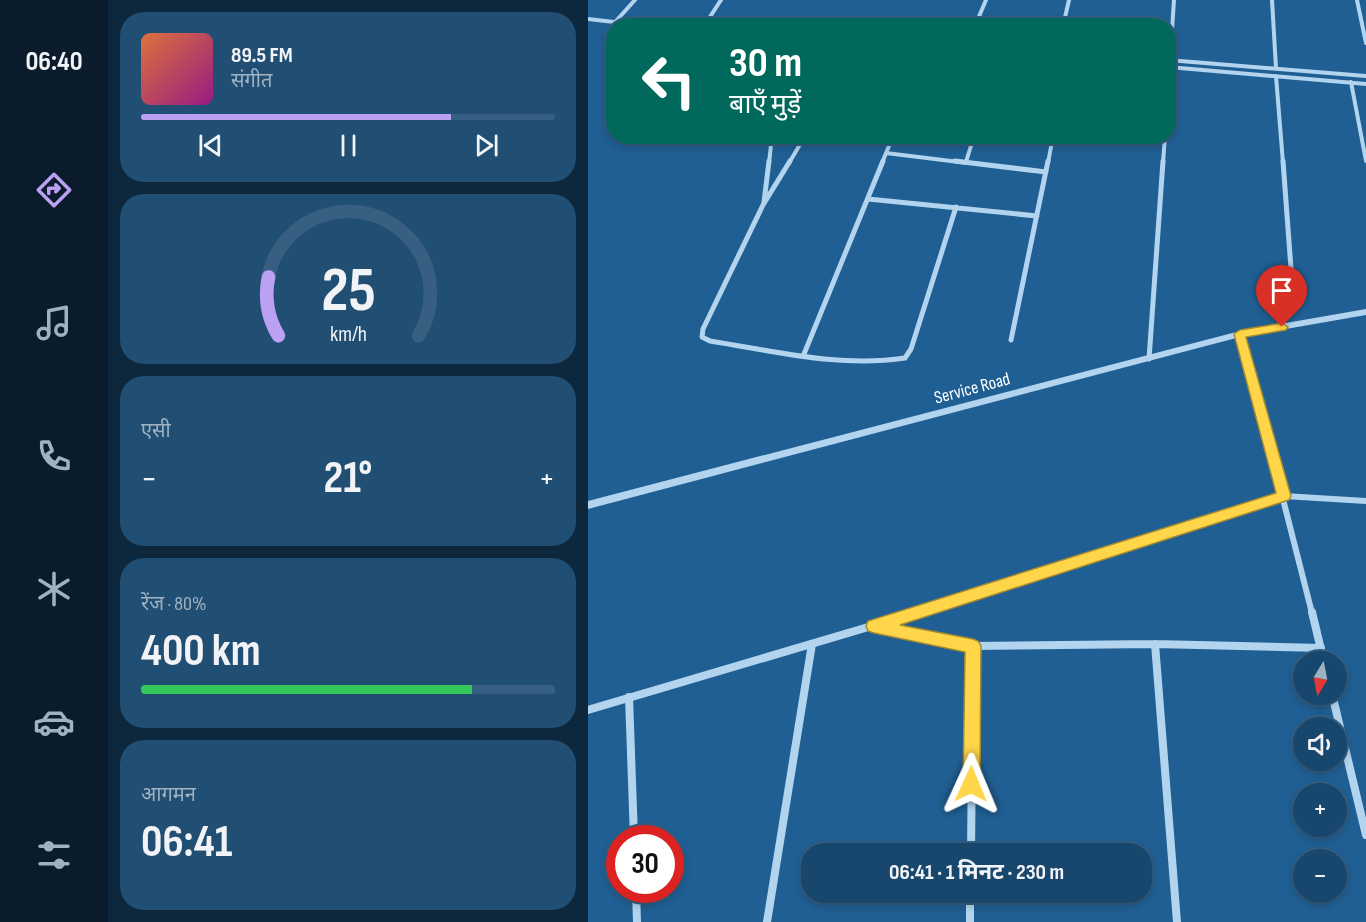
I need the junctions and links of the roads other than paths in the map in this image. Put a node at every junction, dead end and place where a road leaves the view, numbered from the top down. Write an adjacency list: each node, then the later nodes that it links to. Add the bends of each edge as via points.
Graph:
1 (635, 0): 8 (street)
2 (721, 0): 9 (street)
3 (986, 0): 10 (street)
4 (1070, 0): 11 (street)
5 (1174, 0): 12 (street)
6 (1272, 0): 18 (street)
7 (1357, 0): 15 (street)
8 (619, 18)
9 (709, 18)
10 (978, 18)
11 (1065, 18)
12 (1172, 18)
13 (588, 19): 14 (street)
14 (606, 20)
15 (1366, 43)
16 (1176, 61): 18 (street)
17 (1176, 68): 19 (street)
18 (1276, 68): 20 (street)
19 (1276, 76): 21 (street); 39 (street)
20 (1366, 76)
21 (1351, 82): 22 (street); 23 (street)
22 (1366, 84)
23 (1359, 126): 24 (street); 32 (street)
24 (1366, 127)
25 (771, 144): 36 (street)
26 (800, 144): 36 (street)
27 (890, 144): 31 (street)
28 (972, 144): 33 (street)
29 (1051, 144): 34 (street)
30 (1164, 144): 44 (street)
31 (886, 153): 33 (street); 35 (street)
32 (1366, 161)
33 (966, 162): 34 (street)
34 (1046, 172): 38 (street)
35 (868, 200): 37 (street); 43 (street)
36 (763, 205): 43 (street, via 702,337)
37 (956, 207): 38 (street); 43 (street, via 905,358 884,363)
38 (1037, 216): 42 (street)
39 (1292, 282)
40 (1366, 312): 41 (street, Service Road)
41 (1240, 334): 44 (street, Service Road); 45 (street)
42 (1011, 340)
43 (804, 354)
44 (1149, 359): 47 (street, Service Road)
45 (1284, 496): 46 (street); 48 (street); 52 (street)
46 (1366, 501)
47 (588, 505)
48 (874, 626): 49 (street); 51 (street)
49 (812, 644): 54 (street); 63 (street)
50 (1155, 644): 51 (street); 52 (street); 65 (street)
51 (973, 646): 59 (street)
52 (1321, 648): 53 (street)
53 (1322, 651)
54 (629, 697): 56 (street); 57 (street)
55 (1335, 705): 58 (street)
56 (588, 710)
57 (634, 825)
58 (1366, 835)
59 (971, 843)
60 (636, 903): 62 (street)
61 (970, 903): 64 (street)
62 (637, 922)
63 (766, 922)
64 (970, 922)
65 (1178, 922)

